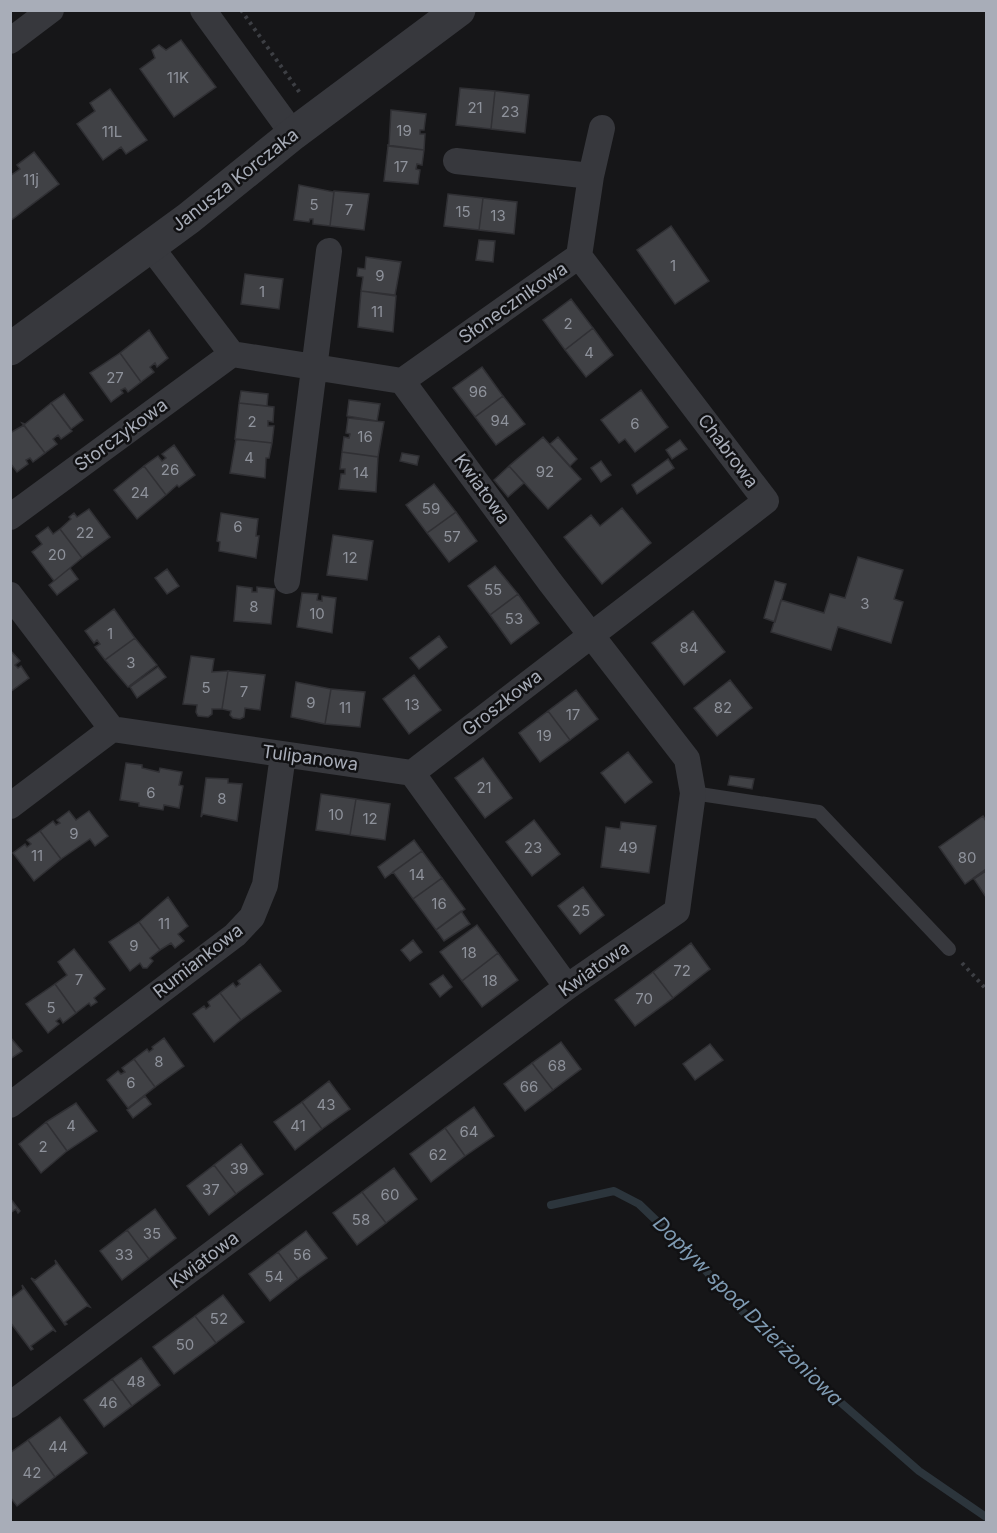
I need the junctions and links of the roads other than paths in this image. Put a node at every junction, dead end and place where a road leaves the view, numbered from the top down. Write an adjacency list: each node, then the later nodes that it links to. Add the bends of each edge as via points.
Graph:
1 (51, 10): 4 (street)
2 (203, 10): 5 (street)
3 (459, 10): 5 (street, Janusza Korczaka)
4 (10, 41)
5 (285, 124): 9 (street, Janusza Korczaka, via 189,218)
6 (602, 128): 8 (street, Słonecznikowa)
7 (456, 161): 8 (street)
8 (591, 176): 11 (street, Słonecznikowa)
9 (150, 246): 12 (street, Janusza Korczaka); 13 (street)
10 (329, 251): 14 (street)
11 (579, 256): 15 (street, Słonecznikowa); 19 (street, Chabrowa, via 766,501)
12 (10, 349)
13 (232, 354): 14 (street); 16 (street, Storczykowa)
14 (314, 367): 15 (street); 17 (street)
15 (402, 381): 19 (street, Kwiatowa)
16 (10, 517)
17 (287, 581)
18 (10, 596): 20 (street)
19 (591, 634): 22 (street, Groszkowa); 23 (street, Kwiatowa, via 687,759)
20 (112, 729): 21 (street, Tulipanowa); 24 (street)
21 (283, 755): 22 (street, Tulipanowa); 27 (street, Rumiankowa, via 265,885 252,917 235,935)
22 (412, 773): 26 (street)
23 (693, 793): 25 (lane, via 819,812); 26 (street, Kwiatowa, via 677,911)
24 (10, 806)
25 (949, 949)
26 (567, 987): 28 (street, Kwiatowa)
27 (10, 1104)
28 (10, 1405)

